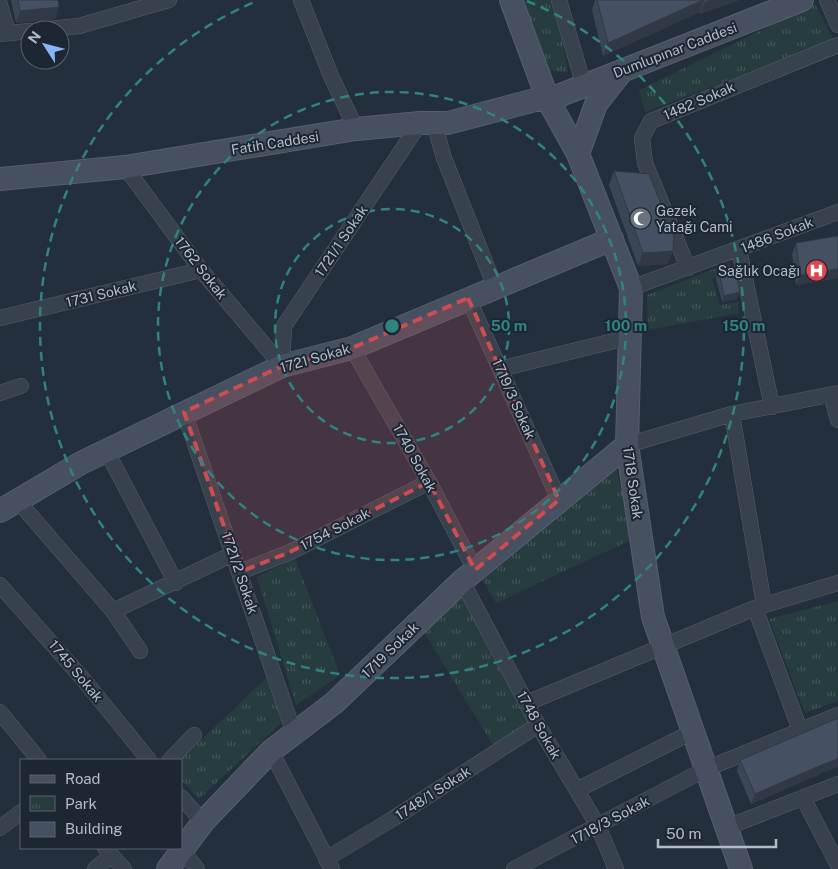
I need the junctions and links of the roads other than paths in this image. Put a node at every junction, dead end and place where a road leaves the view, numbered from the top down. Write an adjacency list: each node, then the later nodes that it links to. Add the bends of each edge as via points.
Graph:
1 (169, 0): 7 (street)
2 (301, 0): 19 (street)
3 (511, 0): 17 (street, 1718 Sokak)
4 (559, 0): 16 (street)
5 (802, 0): 9 (street, Dumlupınar Caddesi)
6 (827, 0): 10 (street)
7 (142, 4): 11 (street)
8 (0, 5): 13 (street)
9 (768, 6): 15 (street, Dumlupınar Caddesi)
10 (838, 25)
11 (70, 27)
12 (20, 32): 13 (street)
13 (4, 34)
14 (838, 45): 26 (street, 1482 Sokak, via 651,121 642,138 645,163)
15 (622, 71): 16 (street, Dumlupınar Caddesi); 20 (street, via 596,104)
16 (584, 86): 17 (street, Dumlupınar Caddesi)
17 (548, 100): 18 (street, Fatih Caddesi, via 535,100 448,123); 20 (street, 1718 Sokak)
18 (427, 123): 19 (street, Fatih Caddesi); 28 (street); 34 (street, 1721/1 Sokak, via 284,326)
19 (356, 129): 21 (street, Fatih Caddesi)
20 (578, 154): 24 (street, 1718 Sokak)
21 (125, 167): 22 (street, Fatih Caddesi); 27 (street, 1762 Sokak)
22 (0, 179)
23 (838, 212): 25 (street, 1486 Sokak)
24 (612, 239): 28 (street, 1721 Sokak); 29 (street, 1718 Sokak)
25 (739, 250): 26 (street, 1486 Sokak); 39 (street)
26 (688, 268): 29 (street, 1486 Sokak)
27 (201, 270): 31 (street, 1731 Sokak); 34 (street, 1762 Sokak)
28 (495, 287): 30 (street, 1721 Sokak)
29 (631, 288): 32 (street, 1718 Sokak)
30 (468, 298): 33 (street, 1721 Sokak); 35 (street, 1719/3 Sokak)
31 (0, 318)
32 (630, 337): 35 (street); 43 (street, 1718 Sokak)
33 (352, 348): 34 (street, 1721 Sokak); 45 (street, 1740 Sokak)
34 (282, 366): 40 (street, 1721 Sokak)
35 (500, 369): 46 (street, 1719/3 Sokak)
36 (21, 386): 37 (street)
37 (0, 393)
38 (835, 394): 39 (street); 42 (street)
39 (772, 407): 41 (street)
40 (184, 412): 44 (street, 1721 Sokak); 48 (street, 1721/2 Sokak)
41 (732, 414): 43 (street); 54 (street)
42 (838, 420)
43 (627, 445): 46 (street, 1719 Sokak); 56 (street, 1718 Sokak, via 653,617)
44 (106, 450): 47 (street, 1721 Sokak); 51 (street)
45 (429, 482): 49 (street, 1754 Sokak, via 290,552); 50 (street, 1740 Sokak)
46 (559, 500): 50 (street, 1719 Sokak)
47 (9, 506): 55 (street)
48 (234, 554): 49 (street, 1721/2 Sokak); 51 (street)
49 (240, 572): 64 (street, 1721/2 Sokak)
50 (468, 576): 58 (street, 1748 Sokak); 64 (street, 1719 Sokak, via 334,703)
51 (176, 582): 55 (street)
52 (838, 583): 54 (street)
53 (0, 585): 68 (street, 1745 Sokak)
54 (759, 606): 56 (street); 62 (street)
55 (113, 611): 57 (street)
56 (663, 645): 58 (street); 63 (street, 1718 Sokak)
57 (140, 651)
58 (527, 703): 61 (street, 1748 Sokak)
59 (0, 712): 67 (street)
60 (838, 715): 62 (street, 1718/3 Sokak)
61 (538, 726): 72 (street, 1748 Sokak); 82 (street, 1748/1 Sokak, via 394,818)
62 (800, 730): 70 (street, 1718/3 Sokak)
63 (694, 731): 70 (street, 1718 Sokak); 72 (street)
64 (294, 733): 66 (street, 1719 Sokak)
65 (194, 736): 69 (street)
66 (271, 751): 76 (street, 1719 Sokak); 82 (street)
67 (37, 759)
68 (148, 759)
69 (171, 759)
70 (706, 770): 77 (street, 1718/3 Sokak); 79 (street, 1718 Sokak)
71 (838, 784): 74 (street)
72 (577, 790): 77 (street, 1748 Sokak)
73 (182, 798): 76 (street)
74 (803, 798): 79 (street); 83 (street)
75 (20, 813): 78 (street)
76 (203, 822): 80 (street, 1719 Sokak)
77 (598, 826): 88 (street, 1718/3 Sokak); 89 (street, 1748 Sokak)
78 (0, 828)
79 (725, 828): 90 (street, 1718 Sokak)
80 (182, 850): 86 (street, 1719 Sokak); 87 (street)
81 (108, 852): 84 (street); 85 (street)
82 (329, 864)
83 (838, 864)
84 (96, 869)
85 (124, 869)
86 (168, 869)
87 (197, 869)
88 (514, 869)
89 (616, 869)
90 (741, 869)

